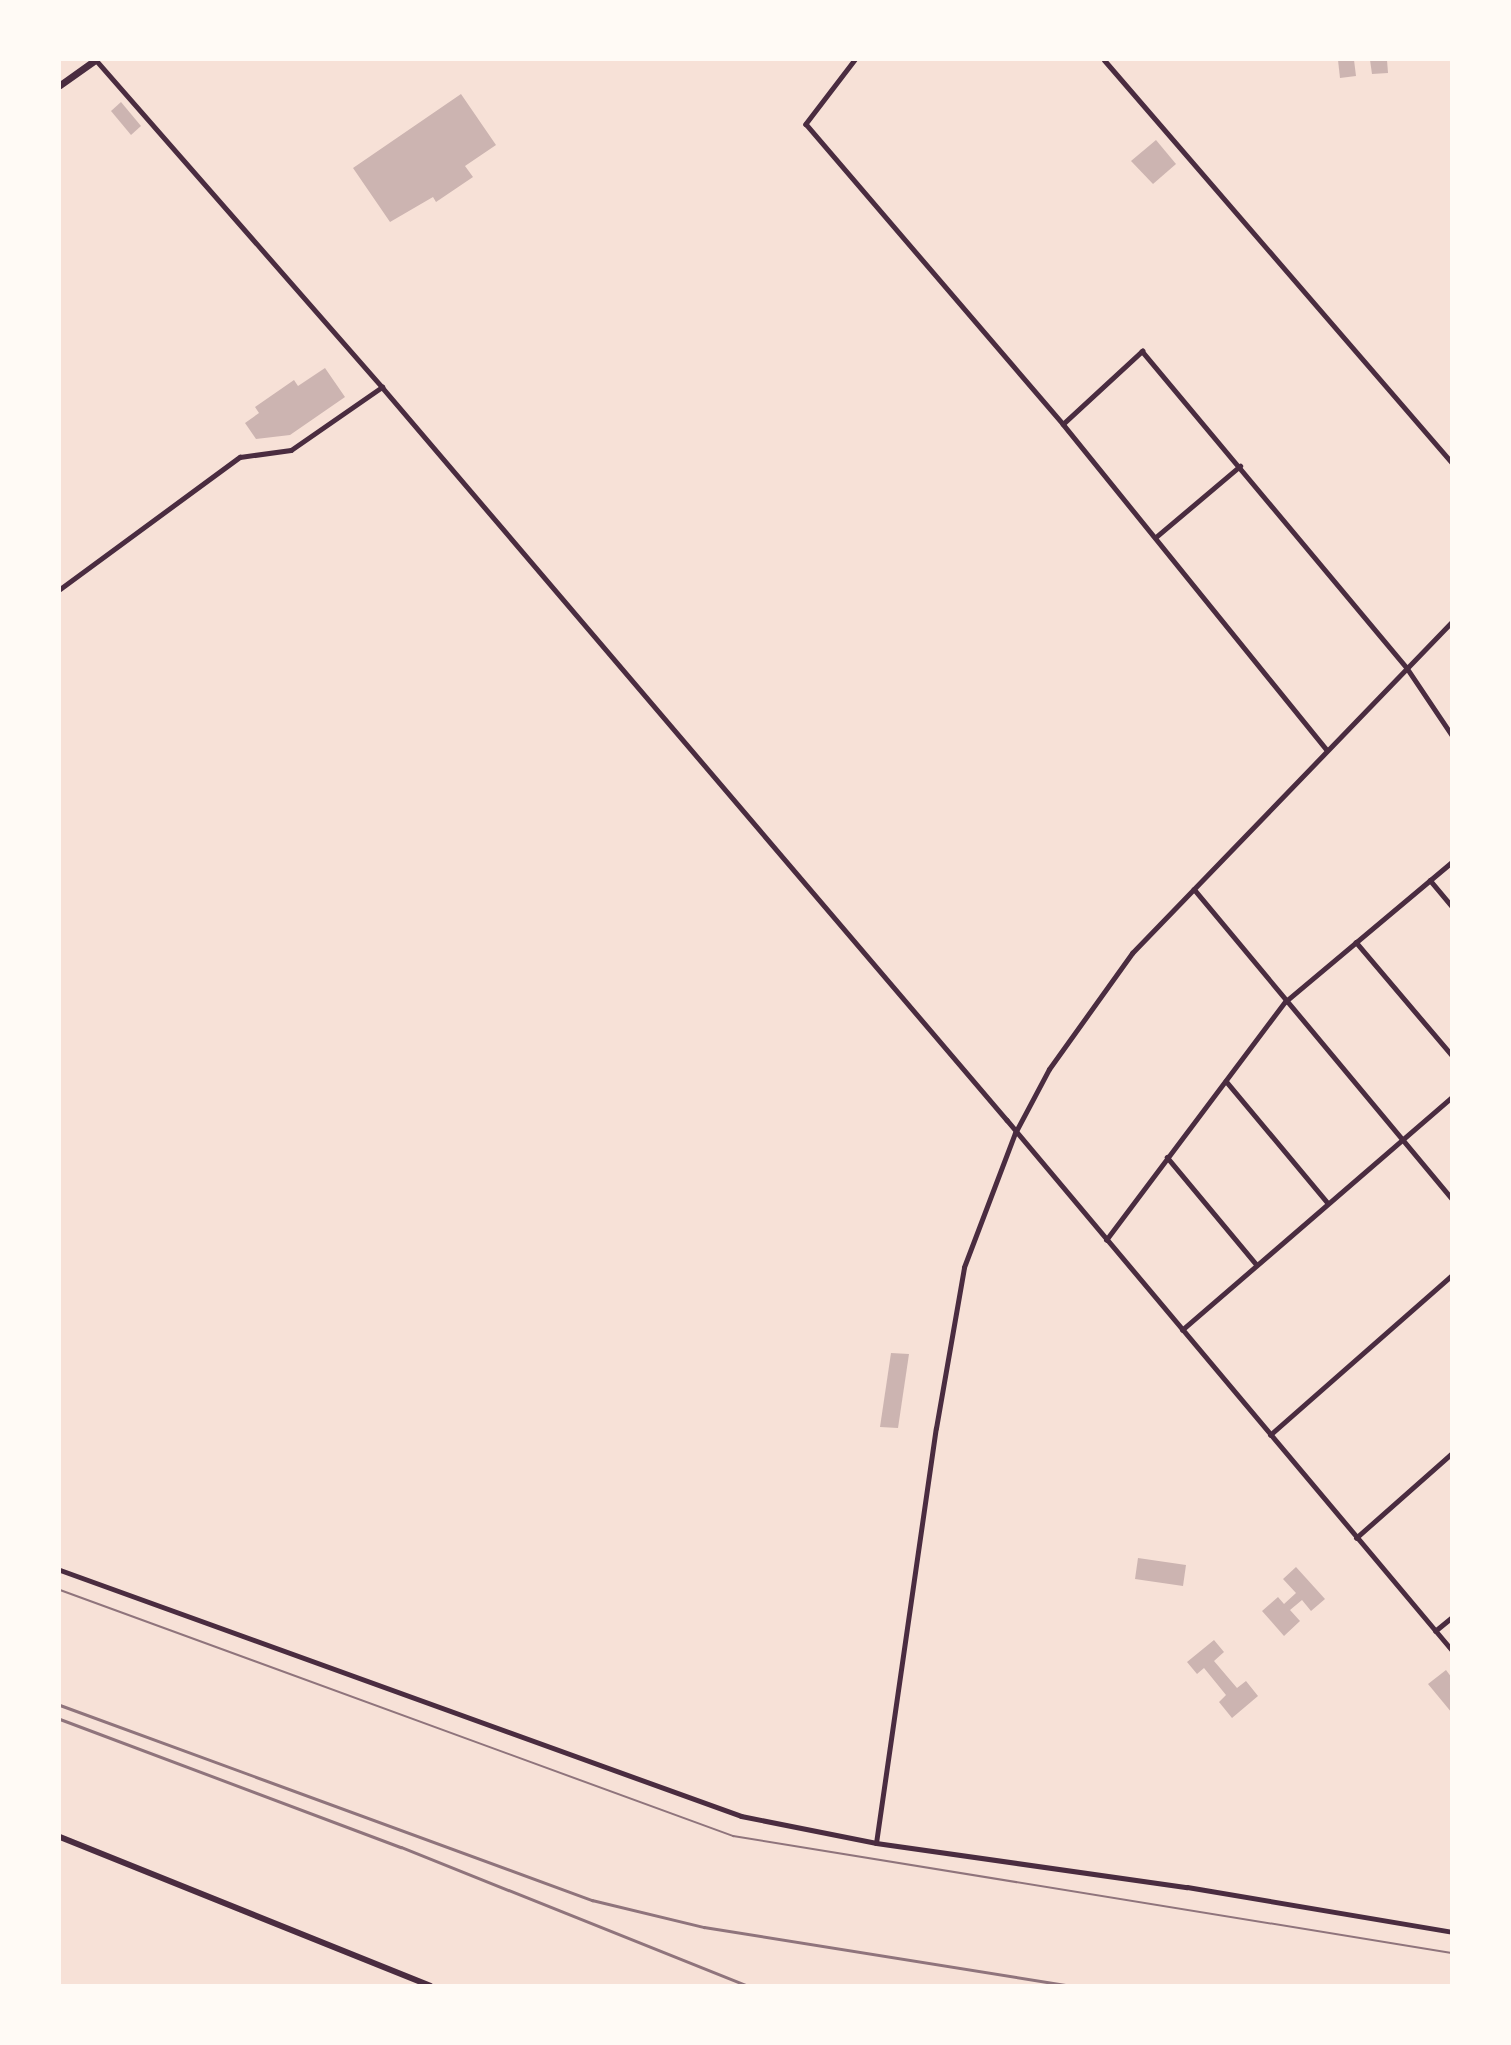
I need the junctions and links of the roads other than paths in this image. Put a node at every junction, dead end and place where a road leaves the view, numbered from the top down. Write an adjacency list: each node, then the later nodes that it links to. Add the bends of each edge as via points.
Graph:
1 (96, 60): 4 (highway); 5 (street)
2 (855, 60): 6 (street, via 806,124)
3 (1104, 60): 7 (street)
4 (60, 85)
5 (382, 387): 10 (street, via 291,450 240,457); 24 (street)
6 (1063, 424): 8 (street, via 1142,351); 9 (street)
7 (1451, 463)
8 (1240, 466): 9 (street); 12 (street)
9 (1156, 537): 14 (street)
10 (60, 589)
11 (1451, 622): 12 (street)
12 (1407, 668): 13 (street); 14 (street)
13 (1451, 735)
14 (1327, 750): 17 (street)
15 (1451, 862): 16 (street)
16 (1430, 880): 18 (street); 19 (street)
17 (1194, 889): 20 (street); 24 (street, via 1132,953 1077,1026)
18 (1451, 906)
19 (1356, 942): 20 (street); 21 (street)
20 (1285, 1002): 22 (street); 25 (street)
21 (1451, 1055)
22 (1226, 1081): 26 (street); 28 (street)
23 (1451, 1097): 25 (street)
24 (1015, 1133): 29 (street); 41 (street, via 973,1236 962,1279)
25 (1401, 1140): 27 (street); 28 (street)
26 (1167, 1157): 29 (street); 30 (street)
27 (1451, 1199)
28 (1328, 1203): 30 (street)
29 (1106, 1240): 32 (street)
30 (1256, 1264): 32 (street)
31 (1451, 1275): 33 (street)
32 (1181, 1330): 33 (street)
33 (1270, 1435): 35 (street)
34 (1451, 1453): 35 (street)
35 (1356, 1538): 38 (street)
36 (60, 1570): 41 (street, via 741,1816)
37 (1451, 1617): 38 (street)
38 (1435, 1631): 39 (street)
39 (1451, 1650)
40 (60, 1837): 43 (main road)
41 (876, 1843): 42 (street, via 1187,1886)
42 (1451, 1932)
43 (430, 1986)

